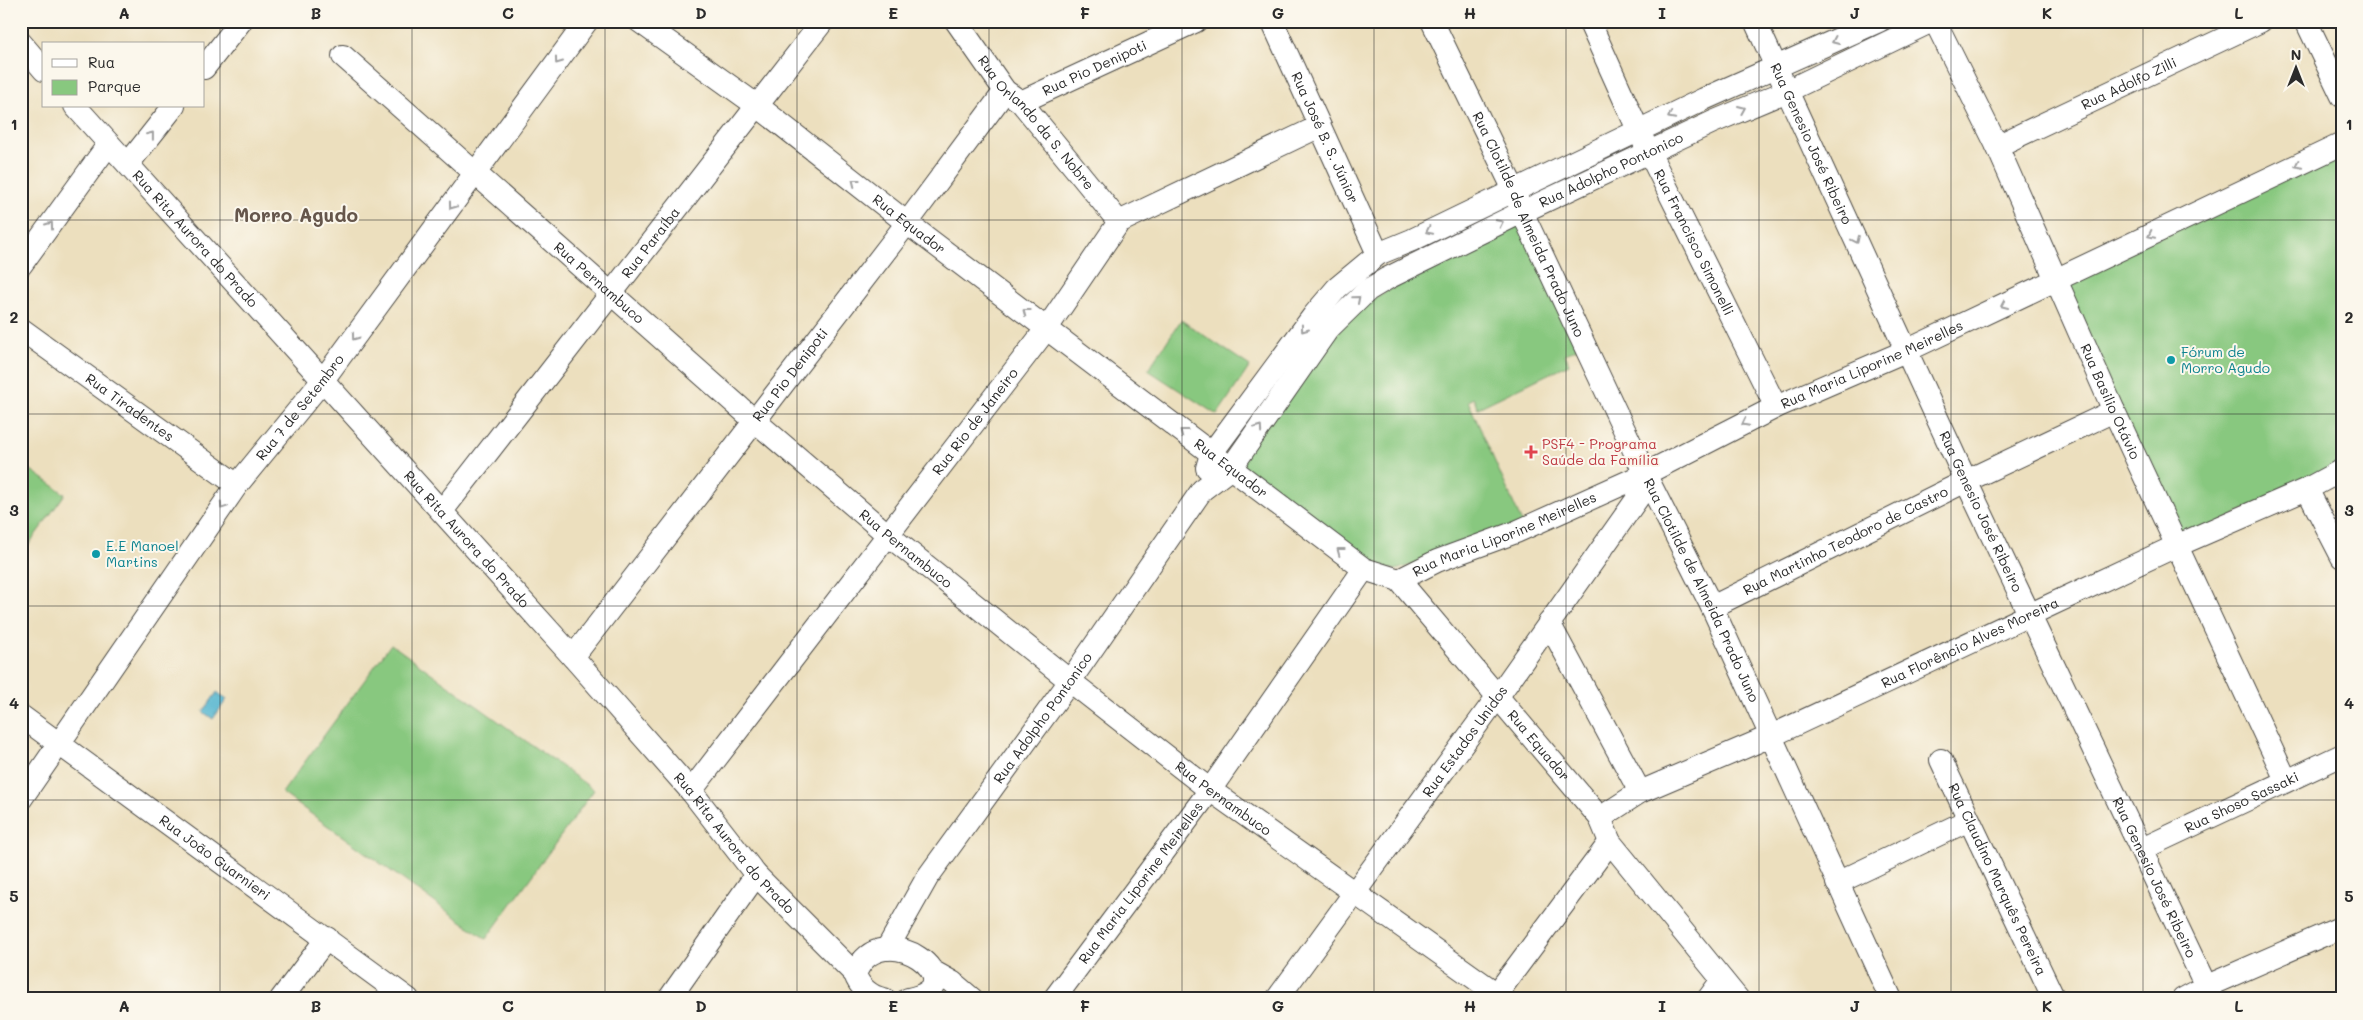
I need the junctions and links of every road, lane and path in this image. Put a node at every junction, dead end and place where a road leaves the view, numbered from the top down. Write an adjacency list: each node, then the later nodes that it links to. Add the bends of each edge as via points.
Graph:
1 (241, 21): 17 (street)
2 (587, 21): 35 (street, Rua 7 de Setembro, one-way to 35)
3 (639, 21): 24 (street, Rua Equador)
4 (823, 21): 24 (street, Rua Paraíba)
5 (956, 21): 22 (street, Rua Orlando da S. Nobre)
6 (1196, 21): 22 (street, Rua Pio Denipoti)
7 (1272, 21): 28 (street, Rua José B. S. Júnior)
8 (1432, 21): 36 (street, Rua Clotilde de Almeida Prado Juno)
9 (1589, 21): 29 (street, Rua Francisco Simonelli)
10 (1755, 21): 18 (street, Rua Genesio José Ribeiro)
11 (1879, 21): 18 (street, Rua Adolpho Pontonico, one-way to 18)
12 (1933, 21): 20 (street, Rua Adolpho Pontonico); 32 (street, Rua Basilio Otávio)
13 (2261, 21): 32 (street, Rua Adolfo Zilli)
14 (2306, 21): 21 (street)
15 (21, 43): 19 (street)
16 (343, 56): 35 (street, Rua Pernambuco)
17 (205, 67)
18 (1777, 67): 20 (street, Rua Genesio José Ribeiro); 23 (street, Rua Adolpho Pontonico)
19 (42, 68)
20 (1787, 91): 27 (street, Rua Adolpho Pontonico, one-way to 20); 46 (street, Rua Genesio José Ribeiro, one-way to 46)
21 (2342, 96)
22 (1013, 97): 38 (street, Rua Orlando da S. Nobre); 39 (street, Rua Pio Denipoti)
23 (1704, 99): 27 (street); 29 (street, Rua Adolpho Pontonico, one-way to 29)
24 (759, 107): 39 (street, Rua Equador, one-way to 24); 43 (street, Rua Paraíba)
25 (77, 108): 31 (street, Rua Rita Aurora do Prado)
26 (172, 108): 34 (street, one-way to 26)
27 (1713, 122): 33 (street, Rua Adolpho Pontonico)
28 (1318, 127): 38 (street); 40 (street, Rua José B. S. Júnior)
29 (1638, 132): 33 (street, Rua Francisco Simonelli); 36 (street, Rua Adolpho Pontonico)
30 (2342, 144): 42 (street, Rua Maria Liporine Meirelles, one-way to 42)
31 (108, 145): 34 (street, Rua Rita Aurora do Prado); 41 (street, one-way to 31)
32 (1997, 146): 42 (street, Rua Basilio Otávio)
33 (1650, 153): 37 (street, Rua Adolpho Pontonico); 48 (street, Rua Francisco Simonelli)
34 (128, 164): 47 (street, Rua Rita Aurora do Prado)
35 (476, 174): 43 (street, Rua Pernambuco); 47 (street, Rua 7 de Setembro, one-way to 47)
36 (1514, 190): 37 (street, Rua Clotilde de Almeida Prado Juno); 40 (street, Rua Adolpho Pontonico, one-way to 40)
37 (1522, 212): 52 (street, Rua Adolpho Pontonico, one-way to 37, via 1328,329 1348,307 1388,278); 54 (street, Rua Clotilde de Almeida Prado Juno)
38 (1119, 222): 44 (street, Rua Rio de Janeiro)
39 (907, 223): 44 (street, Rua Equador, one-way to 39); 50 (street, Rua Pio Denipoti)
40 (1378, 254): 51 (street, Rua Adolpho Pontonico, one-way to 51, via 1337,288 1314,315)
41 (21, 264)
42 (2057, 280): 46 (street, Rua Maria Liporine Meirelles, one-way to 46); 49 (street, Rua Basilio Otávio)
43 (612, 295): 50 (street, Rua Pernambuco); 59 (street, Rua Paraíba)
44 (1047, 328): 51 (street, Rua Equador, one-way to 44); 60 (street, Rua Rio de Janeiro)
45 (21, 329): 56 (street, Rua Tiradentes)
46 (1908, 350): 48 (street, Rua Maria Liporine Meirelles); 55 (street, Rua Genesio José Ribeiro)
47 (323, 380): 56 (street, Rua 7 de Setembro); 59 (street, Rua Rita Aurora do Prado)
48 (1776, 407): 54 (street, Rua Maria Liporine Meirelles, one-way to 54)
49 (2114, 411): 55 (street, Rua Martinho Teodoro de Castro); 61 (street, Rua Basilio Otávio)
50 (755, 421): 60 (street, Rua Pernambuco); 68 (street, Rua Pio Denipoti)
51 (1211, 454): 52 (street, Rua Equador); 58 (street, Rua Adolpho Pontonico)
52 (1231, 468): 58 (street, Rua Adolpho Pontonico); 63 (street, Rua Equador, one-way to 52)
53 (2342, 470): 57 (street, Rua Florêncio Alves Moreira)
54 (1647, 478): 64 (street, Rua Maria Liporine Meirelles, via 1437,561); 65 (street, Rua Clotilde de Almeida Prado Juno); 67 (street, Rua Estados Unidos)
55 (1966, 481): 65 (street, Rua Martinho Teodoro de Castro); 66 (street, Rua Genesio José Ribeiro)
56 (237, 485): 73 (street, Rua 7 de Setembro, one-way to 73)
57 (2306, 489): 61 (street, Rua Florêncio Alves Moreira); 62 (street)
58 (1202, 490): 69 (street, Rua Adolpho Pontonico)
59 (442, 511): 68 (street, Rua Rita Aurora do Prado)
60 (888, 535): 69 (street, Rua Pernambuco); 78 (street, Rua Rio de Janeiro)
61 (2176, 546): 66 (street, Rua Florêncio Alves Moreira); 76 (street, Rua Basilio Otávio)
62 (2342, 557)
63 (1364, 569): 64 (street, Rua Equador); 77 (street, Rua Maria Liporine Meirelles)
64 (1399, 580): 70 (street, Rua Equador)
65 (1712, 607): 72 (street, Rua Clotilde de Almeida Prado Juno)
66 (2030, 614): 72 (street, Rua Florêncio Alves Moreira); 84 (street, Rua Genesio José Ribeiro)
67 (1548, 623): 70 (street, Rua Estados Unidos); 79 (street)
68 (573, 657): 78 (street, Rua Rita Aurora do Prado)
69 (1070, 681): 77 (street, Rua Pernambuco); 90 (street, Rua Adolpho Pontonico, via 927,878)
70 (1498, 696): 81 (street, Rua Equador); 87 (street, Rua Estados Unidos)
71 (21, 716): 73 (street, Rua João Guarnieri)
72 (1771, 736): 79 (street, Rua Florêncio Alves Moreira); 86 (street, Rua Clotilde de Almeida Prado Juno)
73 (60, 745): 80 (street, Rua 7 de Setembro); 89 (street, Rua João Guarnieri)
74 (2342, 754): 76 (street, Rua Shoso Sassaki)
75 (1941, 760): 82 (street, Rua Claudino Marquês Pereira)
76 (2286, 780): 84 (street, Rua Shoso Sassaki)
77 (1210, 790): 87 (street, Rua Pernambuco); 102 (street, Rua Maria Liporine Meirelles)
78 (691, 791): 85 (street, Rua Rita Aurora do Prado)
79 (1640, 792): 81 (street, Rua Florêncio Alves Moreira)
80 (21, 799)
81 (1600, 818): 83 (street, Rua Equador)
82 (1969, 820): 86 (street); 107 (street, Rua Claudino Marquês Pereira)
83 (1610, 842): 93 (street, Rua Equador); 95 (street)
84 (2142, 849): 94 (street, Rua Genesio José Ribeiro)
85 (756, 875): 92 (street, Rua Rita Aurora do Prado); 98 (street)
86 (1837, 883): 106 (street, Rua Clotilde de Almeida Prado Juno)
87 (1355, 894): 95 (street, Rua Pernambuco); 103 (street, Rua Estados Unidos)
88 (2342, 927): 94 (street)
89 (326, 938): 96 (street); 97 (street, Rua João Guarnieri)
90 (887, 949): 91 (street, via 922,958); 92 (street, via 865,960)
91 (934, 972): 100 (street, via 934,981 928,989); 101 (street)
92 (855, 974): 99 (street, Rua Rita Aurora do Prado, via 865,990)
93 (1722, 980): 104 (street); 105 (street, Rua Equador)
94 (2210, 992): 108 (street)
95 (1498, 997)
96 (281, 999)
97 (408, 999)
98 (669, 999)
99 (884, 999)
100 (908, 999)
101 (972, 999)
102 (1054, 999)
103 (1277, 999)
104 (1708, 999)
105 (1738, 999)
106 (1891, 999)
107 (2054, 999)
108 (2183, 999)

